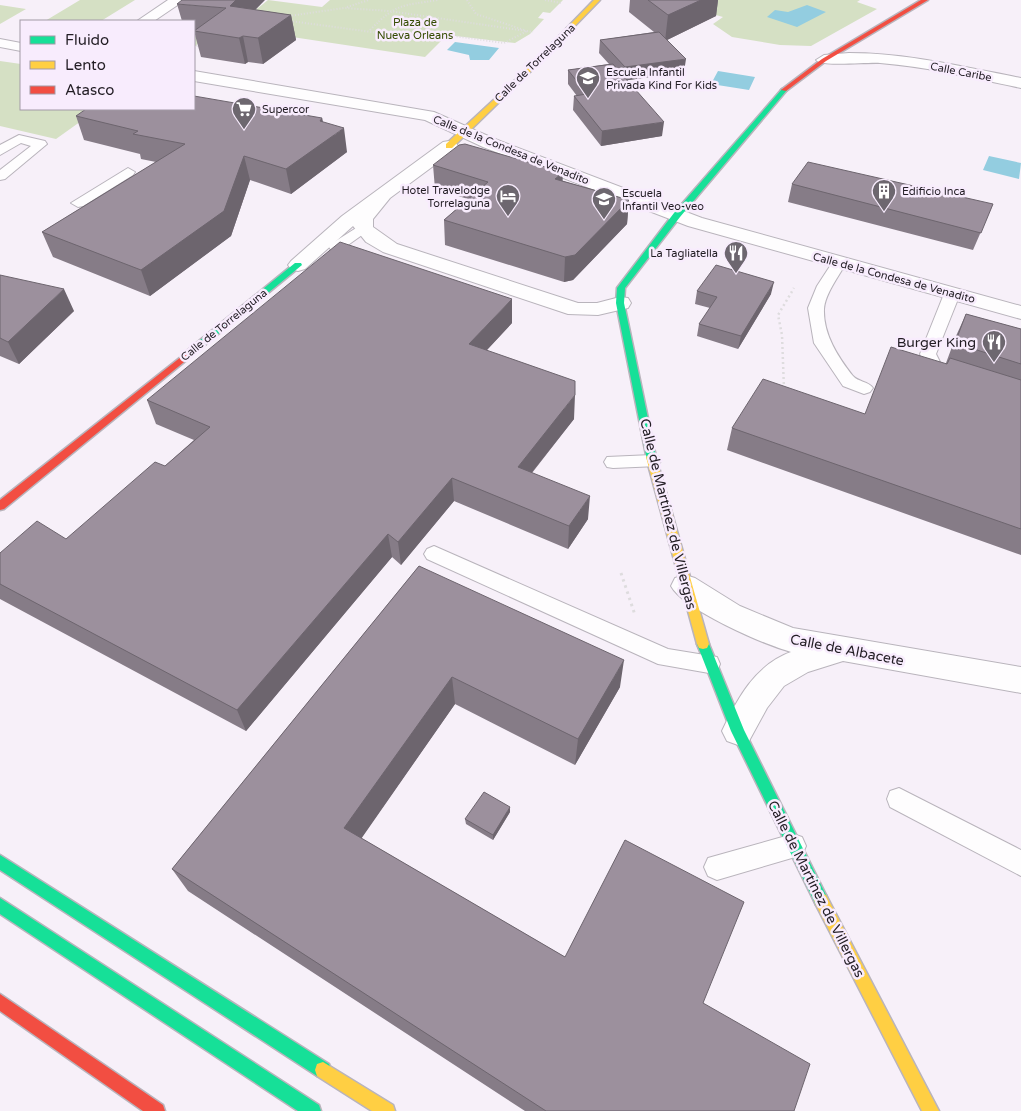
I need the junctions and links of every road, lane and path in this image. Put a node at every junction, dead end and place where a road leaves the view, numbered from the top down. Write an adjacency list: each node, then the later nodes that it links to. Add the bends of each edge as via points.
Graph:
1 (178, 0): 12 (street)
2 (369, 0): 9 (path)
3 (438, 0): 10 (path, via 399,6)
4 (467, 0): 15 (path, via 476,14)
5 (545, 0): 8 (path)
6 (597, 0): 26 (main road, Calle de Torrelaguna)
7 (925, 0): 17 (main road, Calle de Martínez de Villergas)
8 (562, 3)
9 (344, 8): 10 (path); 11 (path)
10 (389, 11): 14 (path); 15 (path)
11 (286, 16)
12 (146, 20)
13 (281, 21): 14 (path)
14 (370, 30): 15 (path, via 416,38 447,35 504,43)
15 (527, 31): 16 (path)
16 (535, 32)
17 (863, 36): 22 (main road, Calle de Martínez de Villergas); 23 (street, Calle Caribe, via 873,50)
18 (202, 42): 21 (path)
19 (0, 44): 20 (street)
20 (20, 47)
21 (195, 47)
22 (824, 60): 23 (street, Calle Caribe, via 861,56); 33 (main road, Calle de Martínez de Villergas, via 783,91)
23 (901, 60): 25 (street, Calle Caribe)
24 (195, 76): 26 (street, Calle de la Condesa de Venadito, via 428,116)
25 (1021, 83)
26 (464, 132): 27 (main road, Calle de Torrelaguna); 33 (street, Calle de la Condesa de Venadito)
27 (449, 146): 31 (street, Calle de Torrelaguna); 34 (street, Calle de Torrelaguna, via 440,161)
28 (0, 151): 30 (lane, via 19,139 41,144)
29 (128, 172): 32 (lane)
30 (0, 176)
31 (382, 195): 34 (street, via 380,202 364,216); 38 (street, Calle de Torrelaguna, via 330,235)
32 (78, 204)
33 (677, 215): 37 (street, Calle de la Condesa de Venadito); 41 (main road, Calle de Martínez de Villergas, via 625,281)
34 (364, 227): 35 (lane); 36 (street, via 374,240)
35 (336, 247): 36 (street); 38 (street)
36 (390, 248): 41 (street, via 576,309 598,309)
37 (839, 263): 40 (street, Calle de la Condesa de Venadito); 44 (lane, via 824,286 816,308 822,344 849,382)
38 (298, 265): 48 (main road, Calle de Torrelaguna)
39 (796, 286): 45 (path, via 778,315 782,335)
40 (952, 294): 42 (street, Calle de la Condesa de Venadito); 43 (lane, via 928,354 932,364 942,373)
41 (620, 303): 46 (main road, Calle de Martínez de Villergas)
42 (1021, 313)
43 (959, 379)
44 (864, 388)
45 (784, 397)
46 (652, 461): 47 (lane); 51 (main road, Calle de Martínez de Villergas)
47 (613, 462)
48 (0, 506)
49 (434, 554): 54 (lane, via 666,658)
50 (621, 573): 52 (path)
51 (685, 586): 53 (street, Calle de Albacete, via 757,627 790,640); 54 (main road, Calle de Martínez de Villergas)
52 (636, 618)
53 (840, 650): 55 (street, Calle de Albacete); 56 (street, via 788,666 768,680)
54 (709, 664): 56 (main road, Calle de Martínez de Villergas)
55 (1021, 680)
56 (738, 731): 58 (main road, Calle de Martínez de Villergas)
57 (899, 799): 60 (lane)
58 (793, 846): 61 (lane); 67 (main road, Calle de Martínez de Villergas)
59 (0, 862): 66 (main road)
60 (1021, 864)
61 (718, 868)
62 (0, 905): 65 (main road)
63 (0, 1002): 64 (main road)
64 (157, 1111)
65 (313, 1111)
66 (387, 1111)
67 (931, 1111)

